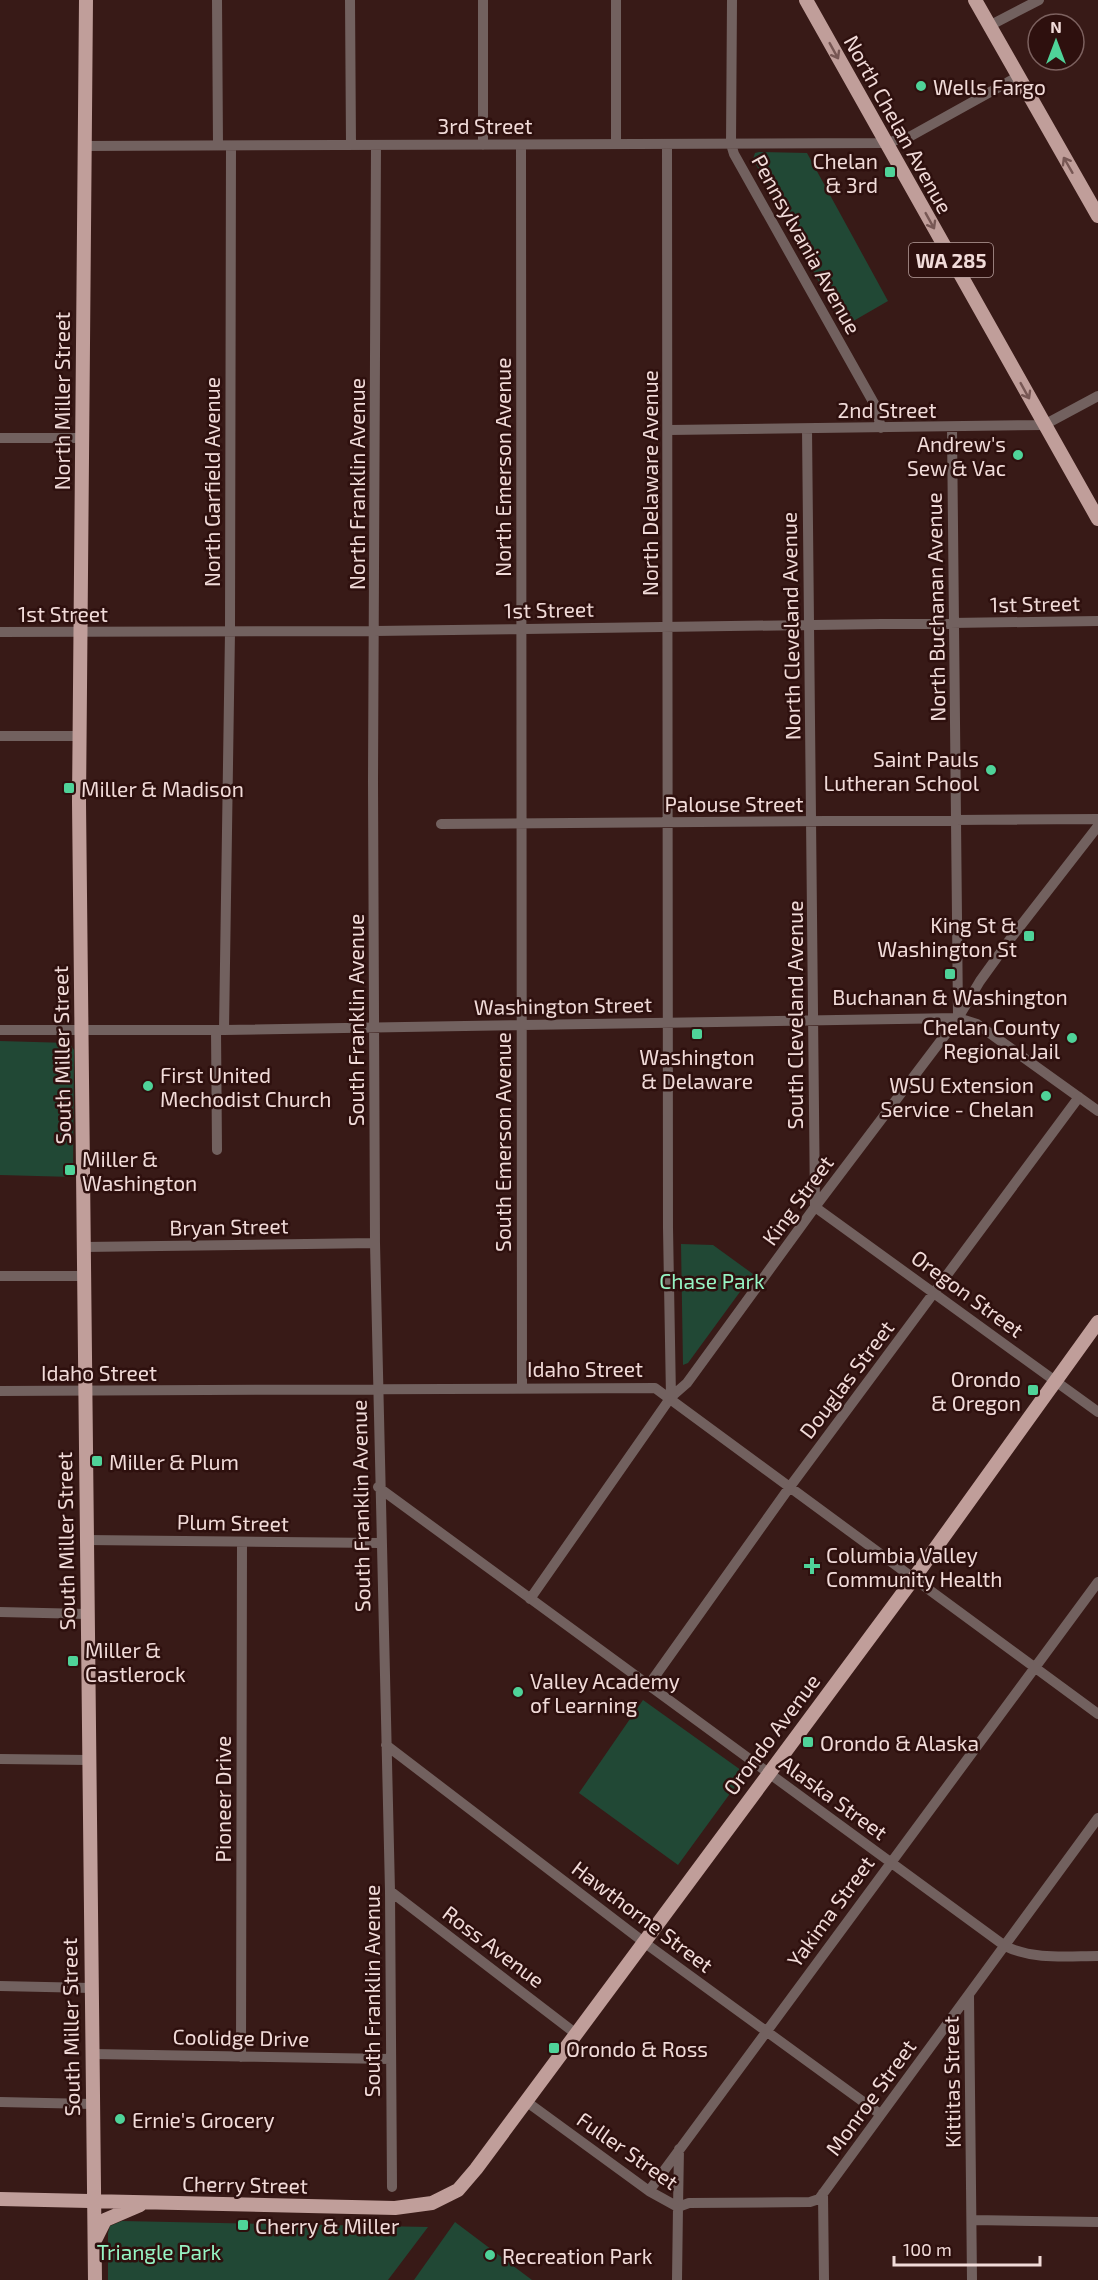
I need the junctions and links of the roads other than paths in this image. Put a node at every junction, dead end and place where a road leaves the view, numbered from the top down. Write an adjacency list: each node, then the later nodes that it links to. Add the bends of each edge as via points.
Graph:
1 (86, 0): 21 (main road, North Miller Street)
2 (217, 0): 16 (street)
3 (350, 0): 17 (street)
4 (483, 0): 19 (street)
5 (616, 0): 13 (street)
6 (732, 0): 15 (street, Pennsylvania Avenue)
7 (806, 0): 12 (main road, North Chelan Avenue / WA 285, one-way to 12)
8 (975, 0): 10 (main road)
9 (1039, 0): 10 (street)
10 (989, 26): 11 (main road)
11 (1017, 77): 12 (street, 3rd Street, via 911,136); 23 (main road, one-way to 11)
12 (886, 143): 15 (street, 3rd Street); 25 (main road, North Chelan Avenue / WA 285, one-way to 25)
13 (616, 144): 14 (street, 3rd Street); 20 (street, 3rd Street)
14 (668, 144): 15 (street, 3rd Street); 29 (street, North Delaware Avenue)
15 (731, 144): 26 (street, Pennsylvania Avenue, via 740,167 876,407)
16 (218, 145): 21 (street, 3rd Street); 22 (street, 3rd Street)
17 (351, 145): 18 (street, 3rd Street); 22 (street, 3rd Street)
18 (376, 145): 19 (street, 3rd Street); 38 (street, North Franklin Avenue)
19 (483, 145): 20 (street, 3rd Street)
20 (521, 145): 37 (street, North Emerson Avenue)
21 (84, 146): 31 (main road, North Miller Street)
22 (231, 146): 40 (street, North Garfield Avenue)
23 (1098, 216)
24 (1098, 396): 25 (street, 2nd Street)
25 (1044, 425): 27 (street, 2nd Street); 32 (main road, North Chelan Avenue / WA 285)
26 (881, 428): 27 (street, 2nd Street); 28 (street, 2nd Street)
27 (952, 428): 35 (street, North Buchanan Avenue)
28 (807, 429): 29 (street, 2nd Street); 34 (street, North Cleveland Avenue)
29 (669, 430): 36 (street, North Delaware Avenue)
30 (0, 438): 31 (street)
31 (82, 438): 41 (main road, North Miller Street)
32 (1098, 519)
33 (1098, 621): 35 (street, 1st Street)
34 (809, 624): 35 (street, 1st Street); 36 (street, 1st Street); 48 (street, North Cleveland Avenue)
35 (955, 624): 46 (street, North Buchanan Avenue)
36 (669, 626): 37 (street, 1st Street); 47 (street, North Delaware Avenue)
37 (521, 628): 38 (street, 1st Street); 51 (street, North Emerson Avenue)
38 (375, 631): 40 (street, 1st Street); 49 (street, North Franklin Avenue)
39 (0, 632): 41 (street, 1st Street)
40 (230, 632): 41 (street, 1st Street); 59 (street, North Garfield Avenue)
41 (80, 633): 43 (main road, North Miller Street)
42 (0, 736): 43 (street)
43 (80, 736): 44 (main road, North Miller Street)
44 (79, 802): 60 (main road, South Miller Street)
45 (1098, 819): 46 (street, Palouse Street)
46 (956, 821): 48 (street, Palouse Street); 53 (street, North Buchanan Avenue)
47 (668, 823): 48 (street, Palouse Street); 51 (street, Palouse Street); 55 (street, North Delaware Avenue)
48 (812, 823): 54 (street, South Cleveland Avenue)
49 (373, 824): 57 (street, South Franklin Avenue)
50 (441, 824): 51 (street, Palouse Street)
51 (521, 825): 56 (street, South Emerson Avenue)
52 (1098, 826): 53 (street, King Street, via 980,981)
53 (958, 1018): 54 (street, Washington Street); 61 (street, Washington Street, via 977,1024); 64 (street, King Street)
54 (813, 1019): 55 (street, Washington Street); 64 (street, South Cleveland Avenue)
55 (668, 1022): 56 (street, Washington Street); 76 (street, North Delaware Avenue)
56 (521, 1025): 57 (street, Washington Street); 72 (street, South Emerson Avenue)
57 (374, 1028): 59 (street, Washington Street); 65 (street, South Franklin Avenue)
58 (0, 1030): 60 (street, Washington Street)
59 (220, 1030): 60 (street, Washington Street); 63 (street, North Garfield Avenue)
60 (81, 1031): 66 (main road, South Miller Street)
61 (1078, 1097): 62 (street, Washington Street); 69 (street, Douglas Street)
62 (1098, 1111)
63 (217, 1150)
64 (815, 1207): 69 (street, Oregon Street); 76 (street, King Street, via 687,1383)
65 (375, 1243): 66 (street, Bryan Street); 73 (street, South Franklin Avenue)
66 (84, 1247): 68 (main road, South Miller Street)
67 (0, 1276): 68 (street)
68 (84, 1276): 75 (main road, South Miller Street)
69 (934, 1293): 71 (street, Oregon Street); 79 (street, Douglas Street)
70 (1098, 1322): 71 (main road, Orondo Avenue)
71 (1056, 1379): 77 (street, Oregon Street); 83 (main road, Orondo Avenue)
72 (522, 1388): 73 (street, Idaho Street); 76 (street, Idaho Street, via 655,1388)
73 (377, 1390): 75 (street, Idaho Street); 78 (street, South Franklin Avenue)
74 (0, 1391): 75 (street, Idaho Street)
75 (85, 1392): 80 (main road, South Miller Street)
76 (671, 1397): 79 (street, Idaho Street); 85 (street, King Street)
77 (1098, 1412)
78 (378, 1487): 82 (street, South Franklin Avenue); 85 (street, Alaska Street)
79 (789, 1488): 83 (street, Idaho Street); 89 (street, Douglas Street)
80 (87, 1540): 81 (street, Plum Street); 87 (main road, South Miller Street)
81 (242, 1542): 82 (street, Plum Street); 108 (street, Pioneer Drive)
82 (380, 1543): 91 (street, South Franklin Avenue)
83 (914, 1578): 88 (street, Idaho Street); 94 (main road, Orondo Avenue)
84 (1098, 1582): 88 (street, Yakima Street)
85 (530, 1599): 89 (street, Alaska Street)
86 (0, 1612): 87 (street)
87 (87, 1614): 93 (main road, South Miller Street)
88 (1035, 1667): 90 (street, Idaho Street); 97 (street, Yakima Street)
89 (648, 1686): 94 (street, Alaska Street)
90 (1098, 1714)
91 (386, 1745): 98 (street, South Franklin Avenue); 99 (street, Hawthorne Street)
92 (0, 1758): 93 (street)
93 (89, 1760): 103 (main road, South Miller Street)
94 (768, 1773): 97 (street, Alaska Street); 99 (main road, Orondo Avenue)
95 (1098, 1818): 96 (street, Kittitas Street)
96 (1094, 1829): 100 (street, Kittitas Street)
97 (890, 1862): 100 (street, Alaska Street); 105 (street, Yakima Street)
98 (390, 1891): 106 (street, Ross Avenue); 109 (street, South Franklin Avenue)
99 (645, 1943): 105 (street, Hawthorne Street); 106 (main road, Orondo Avenue)
100 (1005, 1946): 101 (street, Alaska Street, via 1035,1955); 104 (street, Kittitas Street)
101 (1098, 1956)
102 (0, 1986): 103 (street)
103 (91, 1988): 107 (main road, South Miller Street)
104 (969, 1996): 113 (street, Monroe Street); 123 (street, Kittitas Street)
105 (766, 2030): 113 (street, Hawthorne Street); 114 (street, Yakima Street)
106 (575, 2033): 111 (main road, Orondo Avenue)
107 (92, 2054): 108 (street, Coolidge Drive); 112 (main road, South Miller Street)
108 (241, 2056): 109 (street, Coolidge Drive)
109 (391, 2059): 116 (street, South Franklin Avenue)
110 (0, 2102): 112 (street)
111 (526, 2102): 115 (main road, Orondo Avenue); 117 (street, Fuller Street)
112 (92, 2104): 120 (main road, South Miller Street)
113 (880, 2114): 118 (street, Monroe Street)
114 (679, 2148): 117 (street, Yakima Street); 122 (street)
115 (476, 2169): 121 (main road, Cherry Street, via 458,2190 432,2203 395,2208)
116 (392, 2187)
117 (649, 2191): 122 (street, Fuller Street)
118 (823, 2193): 122 (street, via 810,2202 695,2202); 128 (street)
119 (0, 2199): 120 (main road, Cherry Street)
120 (93, 2202): 121 (main road, Cherry Street); 125 (main road, South Miller Street)
121 (148, 2203): 125 (main road, via 105,2220)
122 (678, 2207): 127 (street, Fuller Street)
123 (972, 2220): 124 (street); 129 (street, Kittitas Street)
124 (1098, 2222)
125 (94, 2243): 126 (main road, South Miller Street)
126 (94, 2280)
127 (677, 2280)
128 (824, 2280)
129 (972, 2280)

